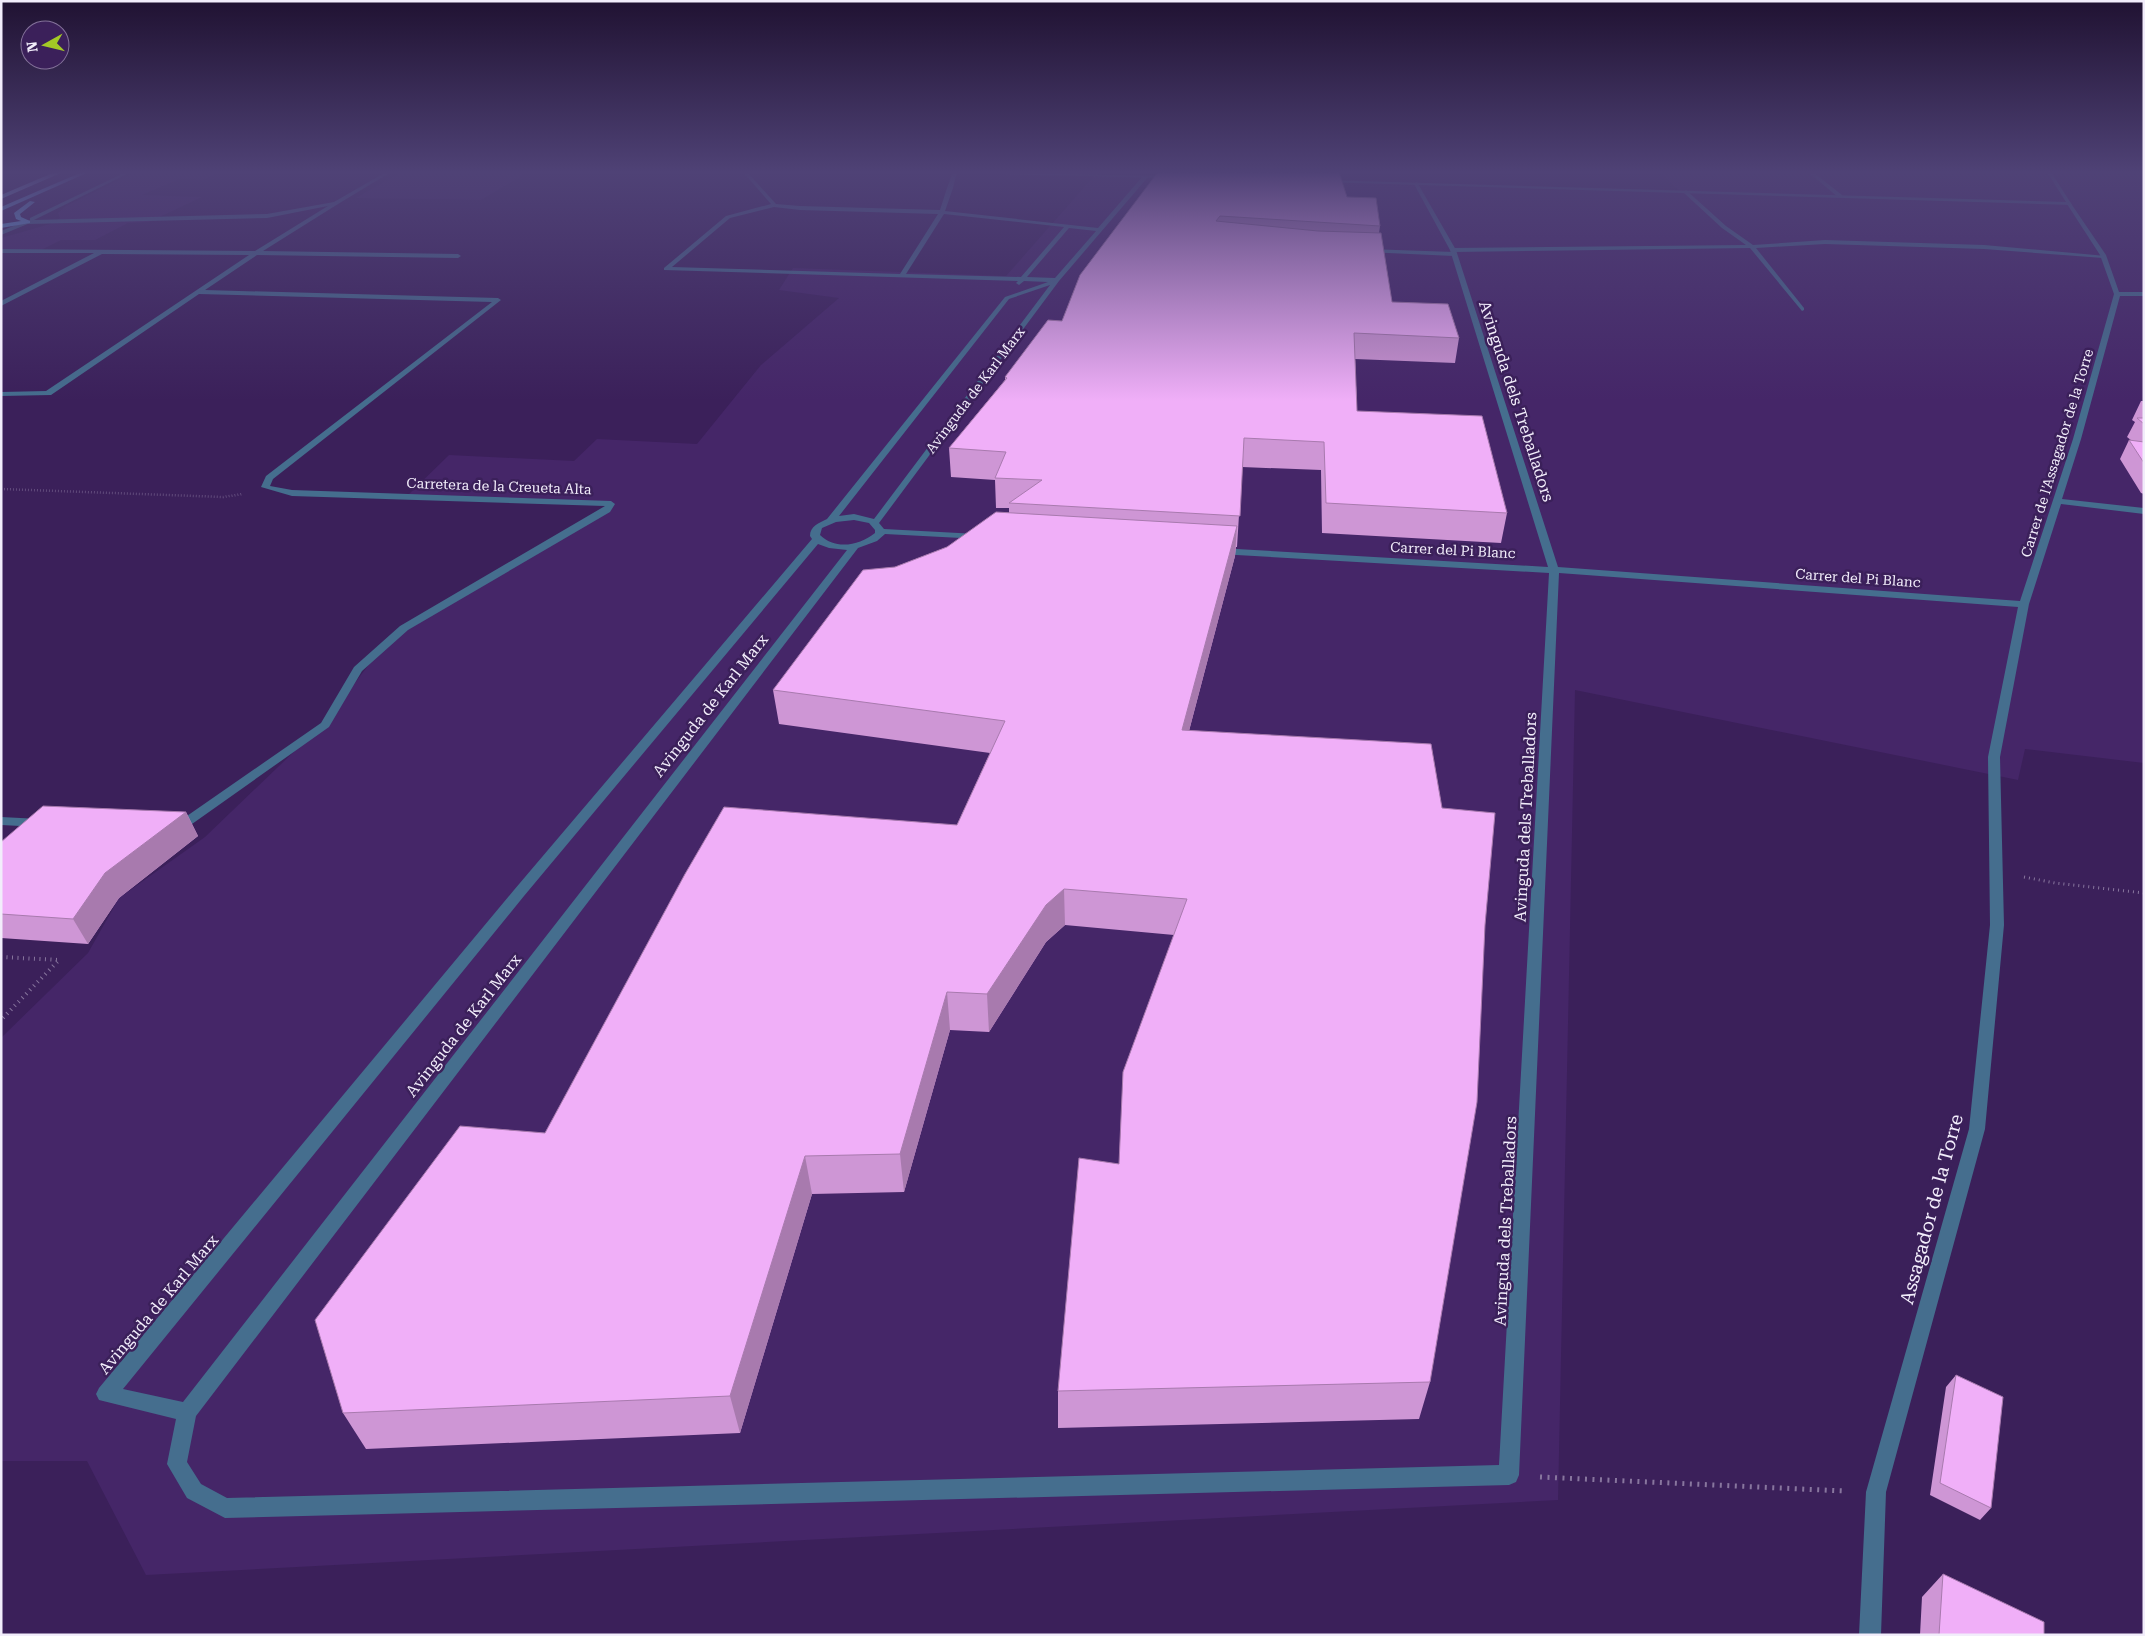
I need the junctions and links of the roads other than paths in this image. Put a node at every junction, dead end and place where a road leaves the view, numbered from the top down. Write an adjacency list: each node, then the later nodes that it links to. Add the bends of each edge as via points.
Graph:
1 (263, 248): 15 (street)
2 (691, 248): 18 (street, via 666,269)
3 (919, 248): 18 (street)
4 (1049, 248): 19 (street, Avinguda de Karl Marx)
5 (1085, 248): 20 (street, Avinguda de Karl Marx)
6 (1451, 248): 14 (street, Avinguda dels Treballadors)
7 (1702, 248): 14 (street)
8 (1753, 248): 26 (street)
9 (1991, 248): 17 (street)
10 (2098, 248): 17 (street)
11 (1, 251): 13 (street)
12 (1365, 251): 14 (street)
13 (102, 252): 15 (street); 25 (street)
14 (1453, 252): 36 (street, Avinguda dels Treballadors)
15 (256, 253): 16 (street); 21 (street)
16 (458, 256)
17 (2103, 256): 22 (street)
18 (902, 275): 19 (street)
19 (1022, 279): 20 (street); 24 (street, Avinguda de Karl Marx)
20 (1057, 280): 24 (street, Avinguda de Karl Marx); 31 (street, Avinguda de Karl Marx)
21 (197, 292): 27 (street, via 48,394); 41 (street, Carretera de la Creueta Alta, via 498,300 269,478 265,487 611,504 607,510 404,628 358,669 325,725 188,821)
22 (2117, 294): 23 (street); 28 (street, Carrer de l'Assagador de la Torre, via 2101,359)
23 (2144, 294)
24 (1007, 298): 30 (street, Avinguda de Karl Marx)
25 (1, 304)
26 (1802, 308)
27 (1, 394)
28 (2057, 501): 29 (street); 37 (street, Carrer de l'Assagador de la Torre)
29 (2144, 511)
30 (830, 521): 31 (street, via 854,517); 33 (street, Avinguda de Karl Marx, via 815,531)
31 (878, 527): 32 (street); 34 (street, via 875,538)
32 (989, 538)
33 (817, 539): 34 (street, via 825,544); 42 (street, Avinguda de Karl Marx, via 519,893 106,1394)
34 (855, 546): 42 (street, Avinguda de Karl Marx)
35 (1207, 550): 36 (street, Carrer del Pi Blanc)
36 (1554, 570): 37 (street, Carrer del Pi Blanc); 42 (street, Avinguda dels Treballadors, via 1509,1475 225,1508 194,1491 177,1464)
37 (2024, 604): 38 (street, Carrer de l'Assagador de la Torre)
38 (1994, 757): 43 (street, Assagador de la Torre, via 1997,926 1978,1128 1876,1492)
39 (1, 821): 40 (street)
40 (48, 823)
41 (165, 829)
42 (187, 1412)
43 (1870, 1635)

